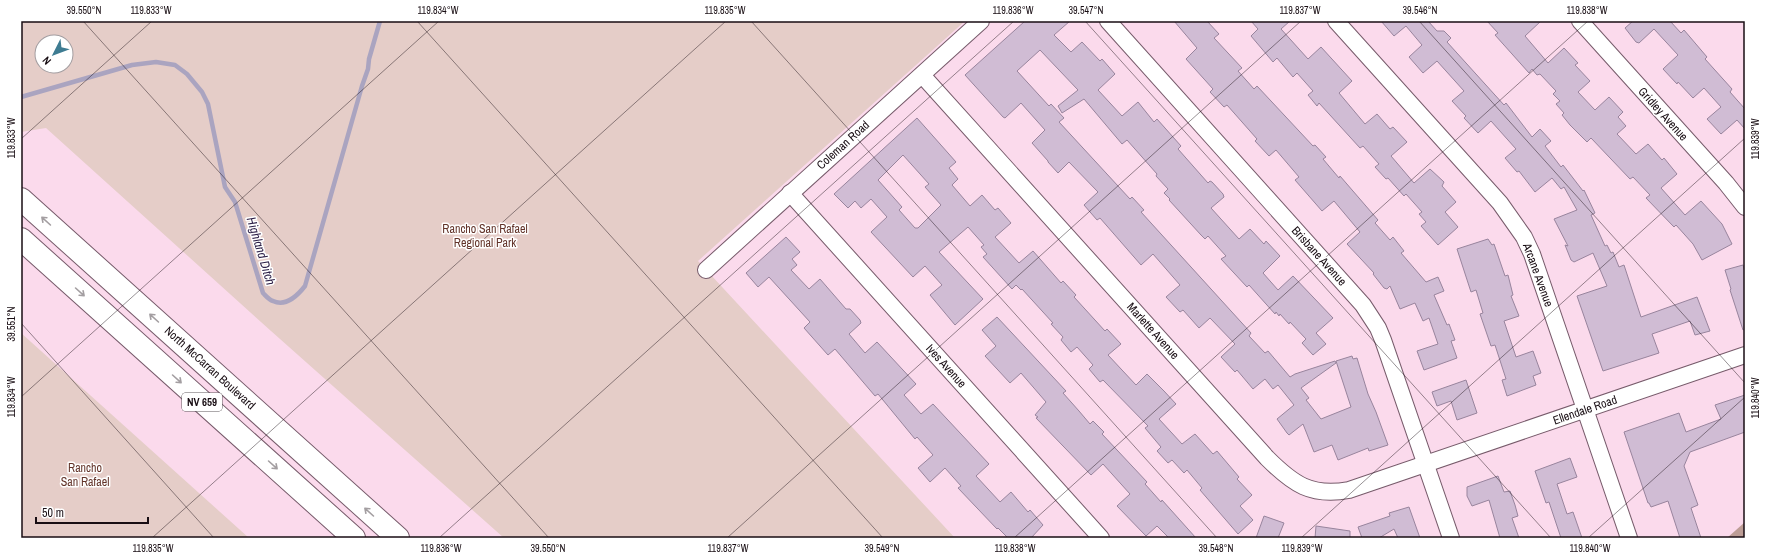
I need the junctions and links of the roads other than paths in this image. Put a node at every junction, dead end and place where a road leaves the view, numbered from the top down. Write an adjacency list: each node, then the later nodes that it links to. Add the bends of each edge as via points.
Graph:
1 (981, 21): 5 (street, Coleman Road)
2 (1108, 21): 15 (street, Brisbane Avenue, via 1371,316 1383,340)
3 (1336, 21): 14 (street, Arcane Avenue, via 1514,220 1532,254)
4 (1580, 21): 8 (street, Gridley Avenue)
5 (922, 75): 6 (street, Coleman Road); 15 (street, Marlette Avenue, via 1267,458 1294,483 1308,489 1337,492)
6 (790, 193): 12 (street, Coleman Road); 18 (street, Ives Avenue)
7 (21, 199): 10 (main road, North McCarran Boulevard / NV 659, one-way to 7)
8 (1745, 207)
9 (21, 239): 11 (main road, NV 659)
10 (71, 244): 11 (main road); 17 (main road, North McCarran Boulevard / NV 659, one-way to 10)
11 (51, 266): 16 (main road, NV 659, one-way to 16)
12 (706, 270)
13 (1745, 355): 14 (street, Ellendale Road)
14 (1585, 410): 15 (street, Ellendale Road); 20 (street, Arcane Avenue)
15 (1426, 464): 19 (street, Brisbane Avenue)
16 (354, 538)
17 (398, 538)
18 (1101, 538)
19 (1451, 538)
20 (1629, 538)

